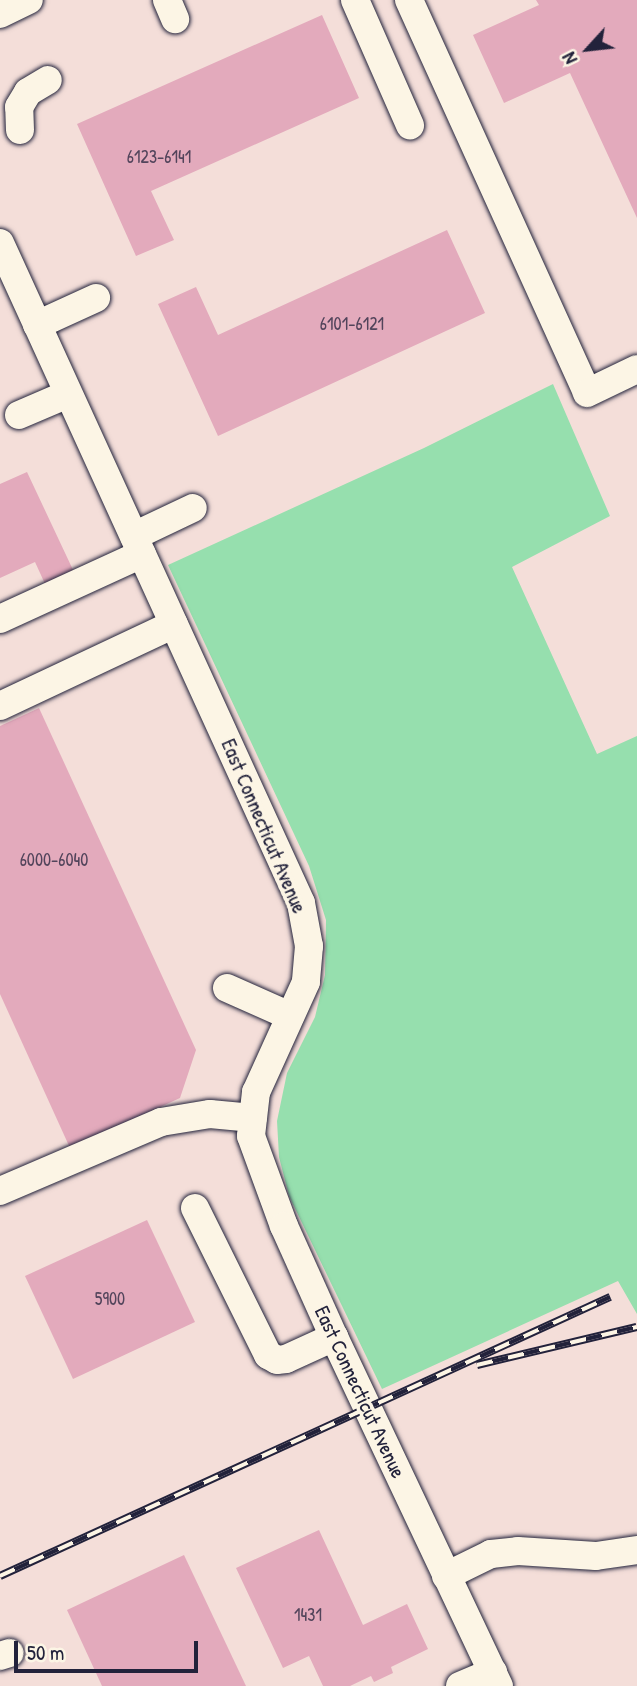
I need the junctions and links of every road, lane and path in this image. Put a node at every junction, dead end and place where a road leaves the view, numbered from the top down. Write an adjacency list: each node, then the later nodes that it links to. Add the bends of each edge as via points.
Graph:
1 (29, 0): 4 (street)
2 (355, 0): 6 (street)
3 (409, 0): 11 (street, via 587,393)
4 (0, 14)
5 (48, 80): 7 (street, via 28,92 19,107)
6 (410, 125)
7 (20, 130)
8 (0, 243): 10 (street, East Connecticut Avenue)
9 (96, 298): 10 (street)
10 (37, 325): 12 (street, East Connecticut Avenue)
11 (637, 369)
12 (68, 394): 13 (street); 15 (street, East Connecticut Avenue)
13 (19, 415)
14 (192, 508): 15 (street)
15 (138, 545): 16 (street); 17 (street, East Connecticut Avenue)
16 (0, 619)
17 (174, 624): 18 (street); 20 (street, East Connecticut Avenue, via 301,903 309,946 306,982)
18 (0, 706)
19 (227, 988): 20 (street)
20 (290, 1016): 21 (street, East Connecticut Avenue, via 256,1092)
21 (253, 1118): 22 (street, via 210,1114 161,1122); 24 (street, East Connecticut Avenue, via 251,1136 257,1160)
22 (0, 1191)
23 (195, 1208): 24 (street, via 268,1355 286,1359)
24 (334, 1337): 26 (street, East Connecticut Avenue)
25 (637, 1550): 26 (street, via 596,1556 518,1551 491,1554)
26 (446, 1576): 27 (street, East Connecticut Avenue)
27 (496, 1679): 28 (street)
28 (460, 1686)

